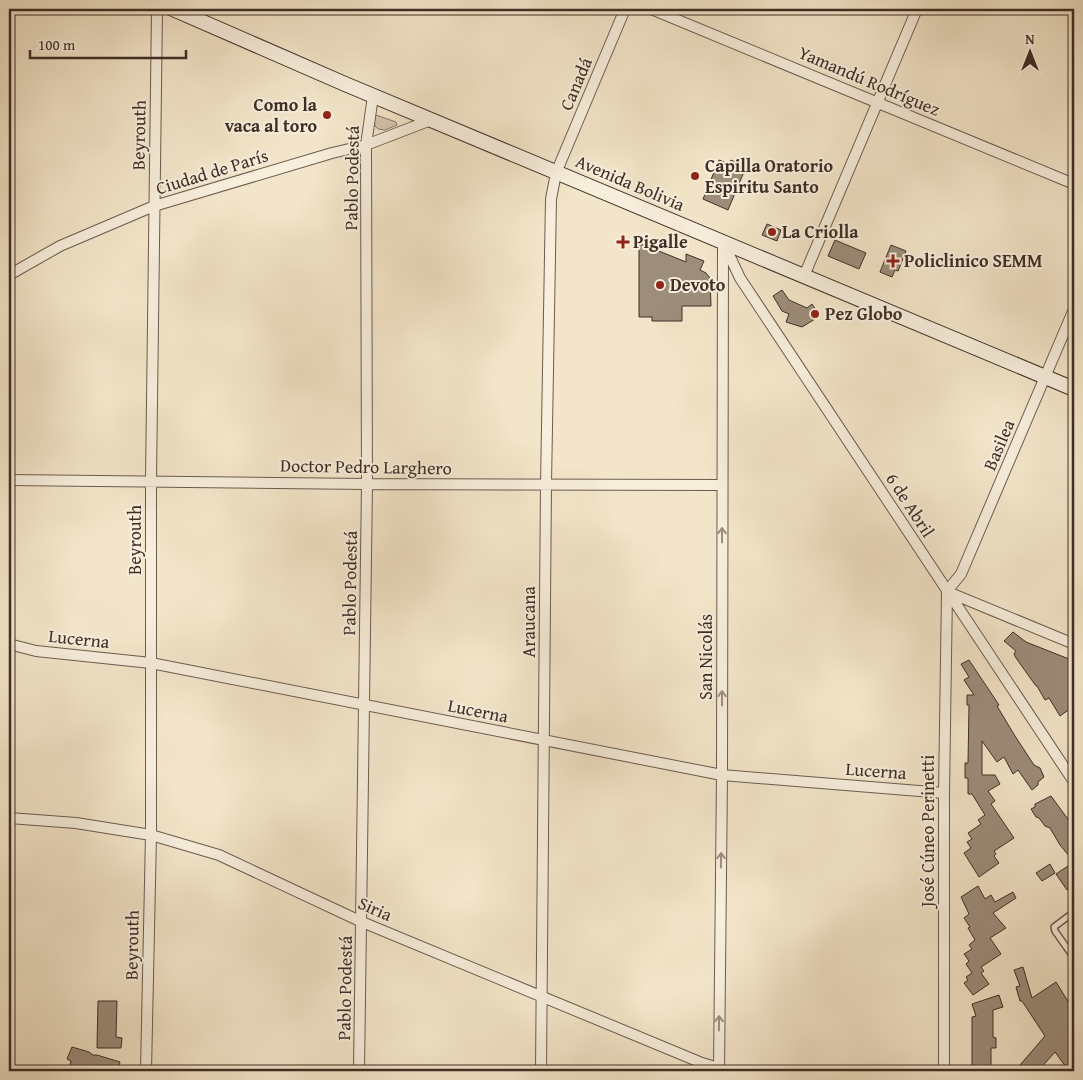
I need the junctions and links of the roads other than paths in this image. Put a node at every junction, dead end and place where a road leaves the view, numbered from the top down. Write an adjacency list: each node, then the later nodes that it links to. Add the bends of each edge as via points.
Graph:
1 (157, 9): 12 (street, Beyrouth)
2 (173, 9): 6 (street, Avenida Bolivia)
3 (626, 9): 10 (street, Canadá)
4 (651, 9): 7 (street, Yamandú Rodríguez)
5 (917, 9): 7 (street)
6 (373, 96): 8 (street, Avenida Bolivia); 9 (street, Pablo Podestá)
7 (878, 103): 11 (street, Yamandú Rodríguez); 15 (street)
8 (431, 120): 9 (street, Ciudad de París); 10 (street, Avenida Bolivia)
9 (366, 145): 12 (street, Ciudad de París); 21 (street, Pablo Podestá)
10 (556, 173): 13 (street, Avenida Bolivia); 22 (street, Araucana, via 551,199)
11 (1074, 184)
12 (154, 206): 14 (street, Ciudad de París, via 60,246); 20 (street, Beyrouth)
13 (723, 243): 15 (street, Avenida Bolivia); 23 (street, San Nicolás); 24 (street, 6 de Abril, via 740,278)
14 (9, 274)
15 (804, 276): 17 (street, Avenida Bolivia)
16 (1074, 308): 17 (street, Basilea)
17 (1046, 377): 18 (street, Avenida Bolivia); 24 (street, Basilea, via 961,574)
18 (1074, 389)
19 (9, 480): 20 (street, Doctor Pedro Larghero)
20 (151, 480): 21 (street, Doctor Pedro Larghero); 27 (street, Beyrouth)
21 (367, 484): 22 (street, Doctor Pedro Larghero); 28 (street, Pablo Podestá)
22 (546, 484): 23 (street, Doctor Pedro Larghero); 29 (street, Araucana)
23 (722, 485): 30 (street, San Nicolás, one-way to 23)
24 (948, 591): 26 (street); 31 (street, 6 de Abril); 32 (street, José Cúneo Perinetti)
25 (9, 644): 27 (street, Lucerna, via 36,651)
26 (1074, 644)
27 (151, 663): 28 (street, Lucerna); 34 (street, Beyrouth)
28 (364, 705): 29 (street, Lucerna); 36 (street, Pablo Podestá)
29 (545, 741): 30 (street, Lucerna); 38 (street, Araucana)
30 (722, 775): 32 (street, Lucerna); 39 (street, San Nicolás, one-way to 30)
31 (1074, 782)
32 (944, 792): 43 (street, José Cúneo Perinetti)
33 (9, 818): 34 (street, Siria, via 76,823)
34 (151, 836): 36 (street, Siria, via 219,855); 40 (street, Beyrouth)
35 (1074, 912): 37 (lane, via 1054,927)
36 (362, 922): 38 (street, Siria); 41 (street, Pablo Podestá)
37 (1074, 958)
38 (542, 998): 39 (street, Siria); 42 (street, Araucana)
39 (719, 1070)
40 (146, 1071)
41 (359, 1071)
42 (541, 1071)
43 (944, 1071)

